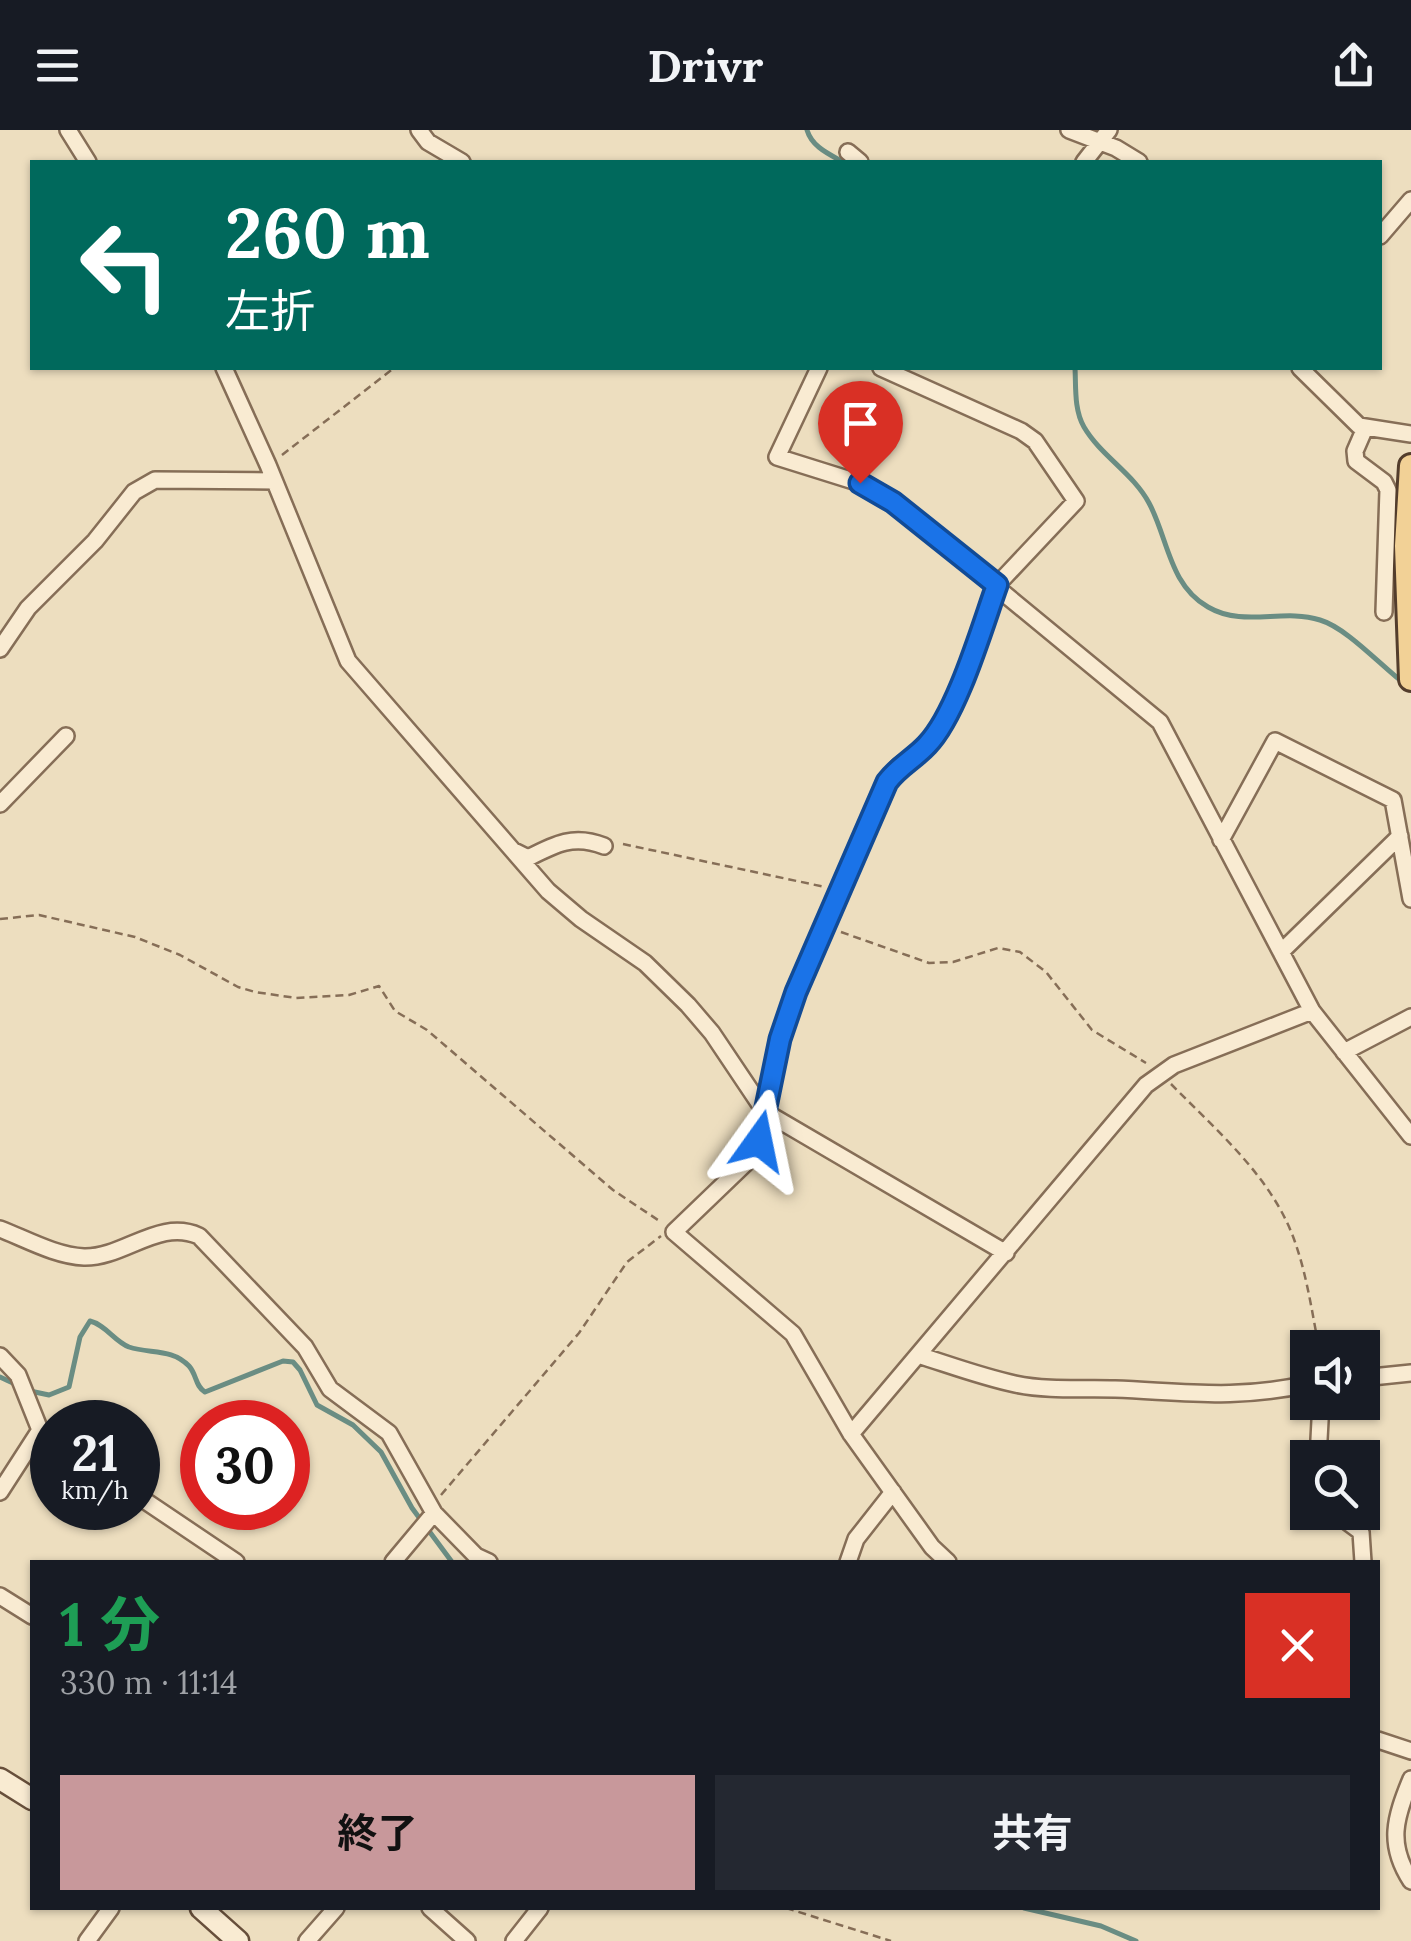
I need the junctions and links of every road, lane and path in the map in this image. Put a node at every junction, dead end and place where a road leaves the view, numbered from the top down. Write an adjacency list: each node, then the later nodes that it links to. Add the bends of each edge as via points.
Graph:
1 (68, 130): 5 (street)
2 (420, 130): 6 (street)
3 (1069, 130): 4 (street)
4 (1105, 136): 7 (street); 8 (street)
5 (87, 160)
6 (459, 160)
7 (1086, 160)
8 (1136, 160)
9 (1411, 200): 10 (street)
10 (1382, 234)
11 (225, 370): 19 (street)
12 (392, 370): 19 (path)
13 (818, 370): 20 (street, via 777,457 860,483 893,502)
14 (885, 370): 20 (street, via 1021,431 1076,500)
15 (1302, 370): 16 (street)
16 (1365, 428): 17 (street); 21 (street, via 1356,462 1388,490)
17 (1411, 434)
18 (1411, 466): 23 (main road)
19 (271, 473): 22 (street, via 155,480 134,492); 30 (street, via 348,661)
20 (997, 585): 27 (street, via 1160,722); 31 (street, via 941,724 887,782)
21 (1384, 612)
22 (0, 648)
23 (1411, 678)
24 (66, 736): 25 (street)
25 (0, 804)
26 (1400, 836): 27 (street, via 1394,800 1274,741); 32 (street); 35 (street)
27 (1221, 840): 35 (street)
28 (623, 844): 31 (path)
29 (604, 846): 30 (street, via 570,839 528,858)
30 (516, 852): 40 (street, via 563,905 688,1004)
31 (841, 890): 34 (street)
32 (1411, 900)
33 (0, 919): 43 (path, via 39,915 135,937 255,992 296,998 379,986 396,1010 612,1190)
34 (826, 927): 39 (path, via 929,962 998,948 1020,952 1046,972 1092,1030); 40 (street, via 780,1039)
35 (1280, 952): 36 (street)
36 (1312, 1011): 38 (street); 39 (street)
37 (1411, 1017): 38 (street)
38 (1344, 1052): 41 (street)
39 (1160, 1073): 44 (street); 45 (path, via 1244,1158 1282,1214)
40 (765, 1112): 43 (street, via 750,1158); 44 (street)
41 (1411, 1136)
42 (0, 1228): 57 (street, via 85,1257 168,1230 199,1236 304,1347 330,1389 389,1433)
43 (674, 1232): 52 (street, via 793,1334); 57 (path, via 627,1262)
44 (1006, 1253): 47 (street)
45 (1315, 1330)
46 (0, 1356): 51 (street)
47 (918, 1356): 50 (street, via 1046,1388 1189,1396); 52 (street)
48 (1411, 1373): 49 (street)
49 (1380, 1376)
50 (1290, 1388)
51 (30, 1400)
52 (851, 1434): 55 (street)
53 (30, 1454): 54 (street)
54 (0, 1492)
55 (892, 1492): 62 (street); 63 (street)
56 (160, 1511): 59 (street)
57 (432, 1511): 60 (street); 61 (street)
58 (1357, 1530): 64 (street)
59 (233, 1560)
60 (395, 1560)
61 (485, 1560)
62 (849, 1560)
63 (946, 1560)
64 (1364, 1560)
65 (0, 1596): 66 (street)
66 (30, 1615)
67 (1380, 1741): 68 (street)
68 (1411, 1751)
69 (1411, 1779): 73 (street, via 1396,1816)
70 (3, 1785): 71 (street)
71 (30, 1798)
72 (1380, 1844): 73 (street)
73 (1394, 1847): 74 (street)
74 (1411, 1880)
75 (110, 1910): 81 (street)
76 (203, 1910): 82 (street)
77 (334, 1910): 83 (street)
78 (432, 1910): 84 (street)
79 (538, 1910): 85 (street)
80 (792, 1910): 86 (path)
81 (87, 1941)
82 (238, 1941)
83 (307, 1941)
84 (468, 1941)
85 (514, 1941)
86 (891, 1941)

